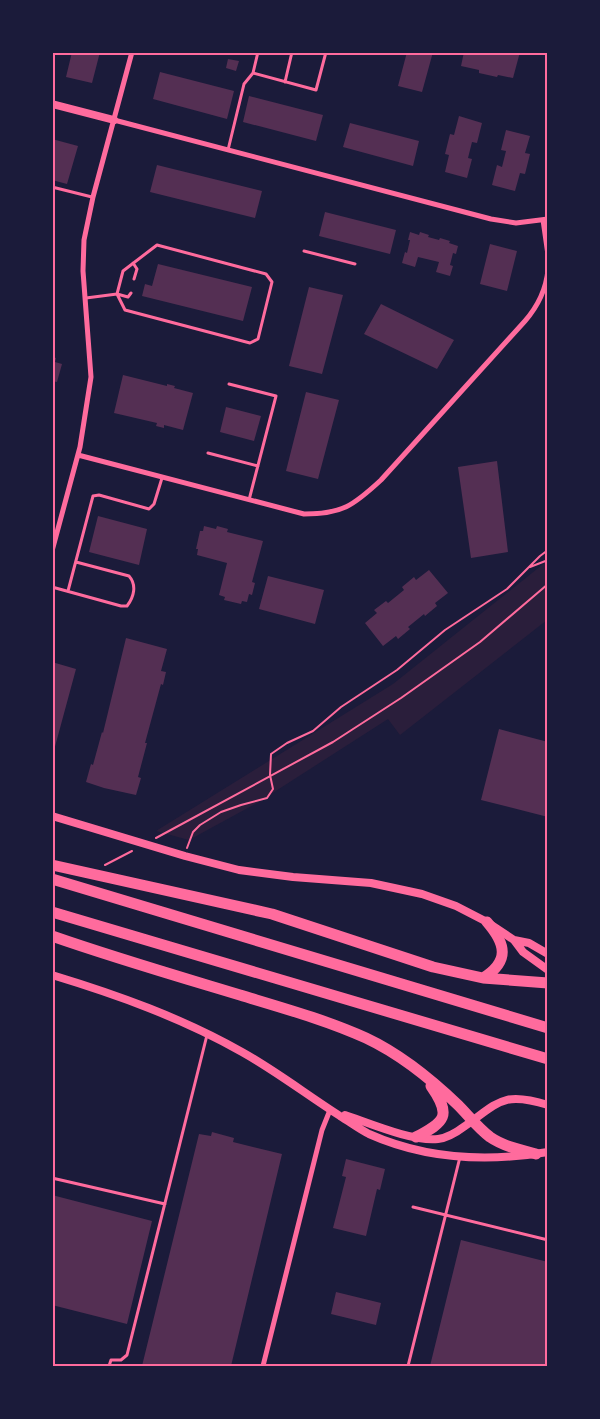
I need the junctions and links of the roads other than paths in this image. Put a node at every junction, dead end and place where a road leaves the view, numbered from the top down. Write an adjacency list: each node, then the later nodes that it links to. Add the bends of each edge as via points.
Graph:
1 (132, 52): 8 (street)
2 (258, 52): 5 (lane)
3 (292, 52): 6 (lane)
4 (326, 52): 6 (lane, via 316,90)
5 (253, 73): 6 (lane); 9 (lane, via 244,84)
6 (285, 82)
7 (52, 104): 8 (street)
8 (114, 120): 9 (street); 11 (street)
9 (228, 150): 12 (street, via 491,218 516,223)
10 (52, 187): 11 (lane)
11 (93, 197): 21 (street, via 84,240)
12 (545, 219): 14 (street)
13 (304, 251): 16 (lane)
14 (548, 255)
15 (133, 263): 18 (lane, via 137,269); 19 (lane, via 123,270); 19 (lane, via 157,245 266,274 272,282 258,338 250,343 124,310)
16 (355, 264)
17 (548, 270): 27 (street, via 542,297 535,309 381,480 361,498 344,508 322,514 304,514)
18 (134, 279)
19 (117, 294): 20 (lane); 21 (lane)
20 (131, 294)
21 (86, 298): 24 (street, via 91,377)
22 (229, 384): 25 (lane, via 276,396)
23 (208, 454): 25 (lane)
24 (78, 455): 26 (street); 28 (street)
25 (258, 466): 27 (lane)
26 (162, 478): 27 (street); 29 (lane, via 154,504 149,509 93,496)
27 (249, 501)
28 (52, 551)
29 (76, 562): 31 (lane); 31 (lane, via 129,576 134,589 131,601 127,606 121,606)
30 (52, 587): 31 (lane)
31 (68, 591)
32 (52, 816): 36 (street, via 239,870 405,889 456,906)
33 (52, 865): 42 (highway, via 272,914 433,967)
34 (52, 879): 44 (highway)
35 (52, 912): 46 (highway)
36 (487, 922): 38 (street); 42 (highway, via 498,934 502,950 500,964)
37 (52, 936): 47 (highway, via 339,1026 388,1050)
38 (514, 940): 39 (street, via 529,943); 40 (street, via 523,952)
39 (548, 954)
40 (548, 970)
41 (52, 975): 45 (street, via 141,1004)
42 (483, 978): 43 (highway)
43 (548, 983)
44 (548, 1028)
45 (208, 1034): 49 (street); 55 (lane)
46 (548, 1059)
47 (423, 1074): 50 (highway); 51 (highway, via 444,1109 436,1127)
48 (548, 1105): 50 (street, via 530,1099 501,1101)
49 (330, 1110): 51 (street); 53 (street, via 368,1133 399,1145); 60 (street, via 322,1130)
50 (474, 1120): 51 (street, via 438,1139); 52 (highway, via 501,1143 514,1149)
51 (416, 1137)
52 (542, 1153): 53 (street)
53 (460, 1157): 57 (lane)
54 (52, 1178): 55 (lane)
55 (165, 1204): 59 (lane, via 128,1355 121,1360 111,1360)
56 (413, 1207): 57 (lane)
57 (446, 1215): 58 (lane); 61 (lane)
58 (548, 1240)
59 (109, 1366)
60 (263, 1366)
61 (408, 1366)

